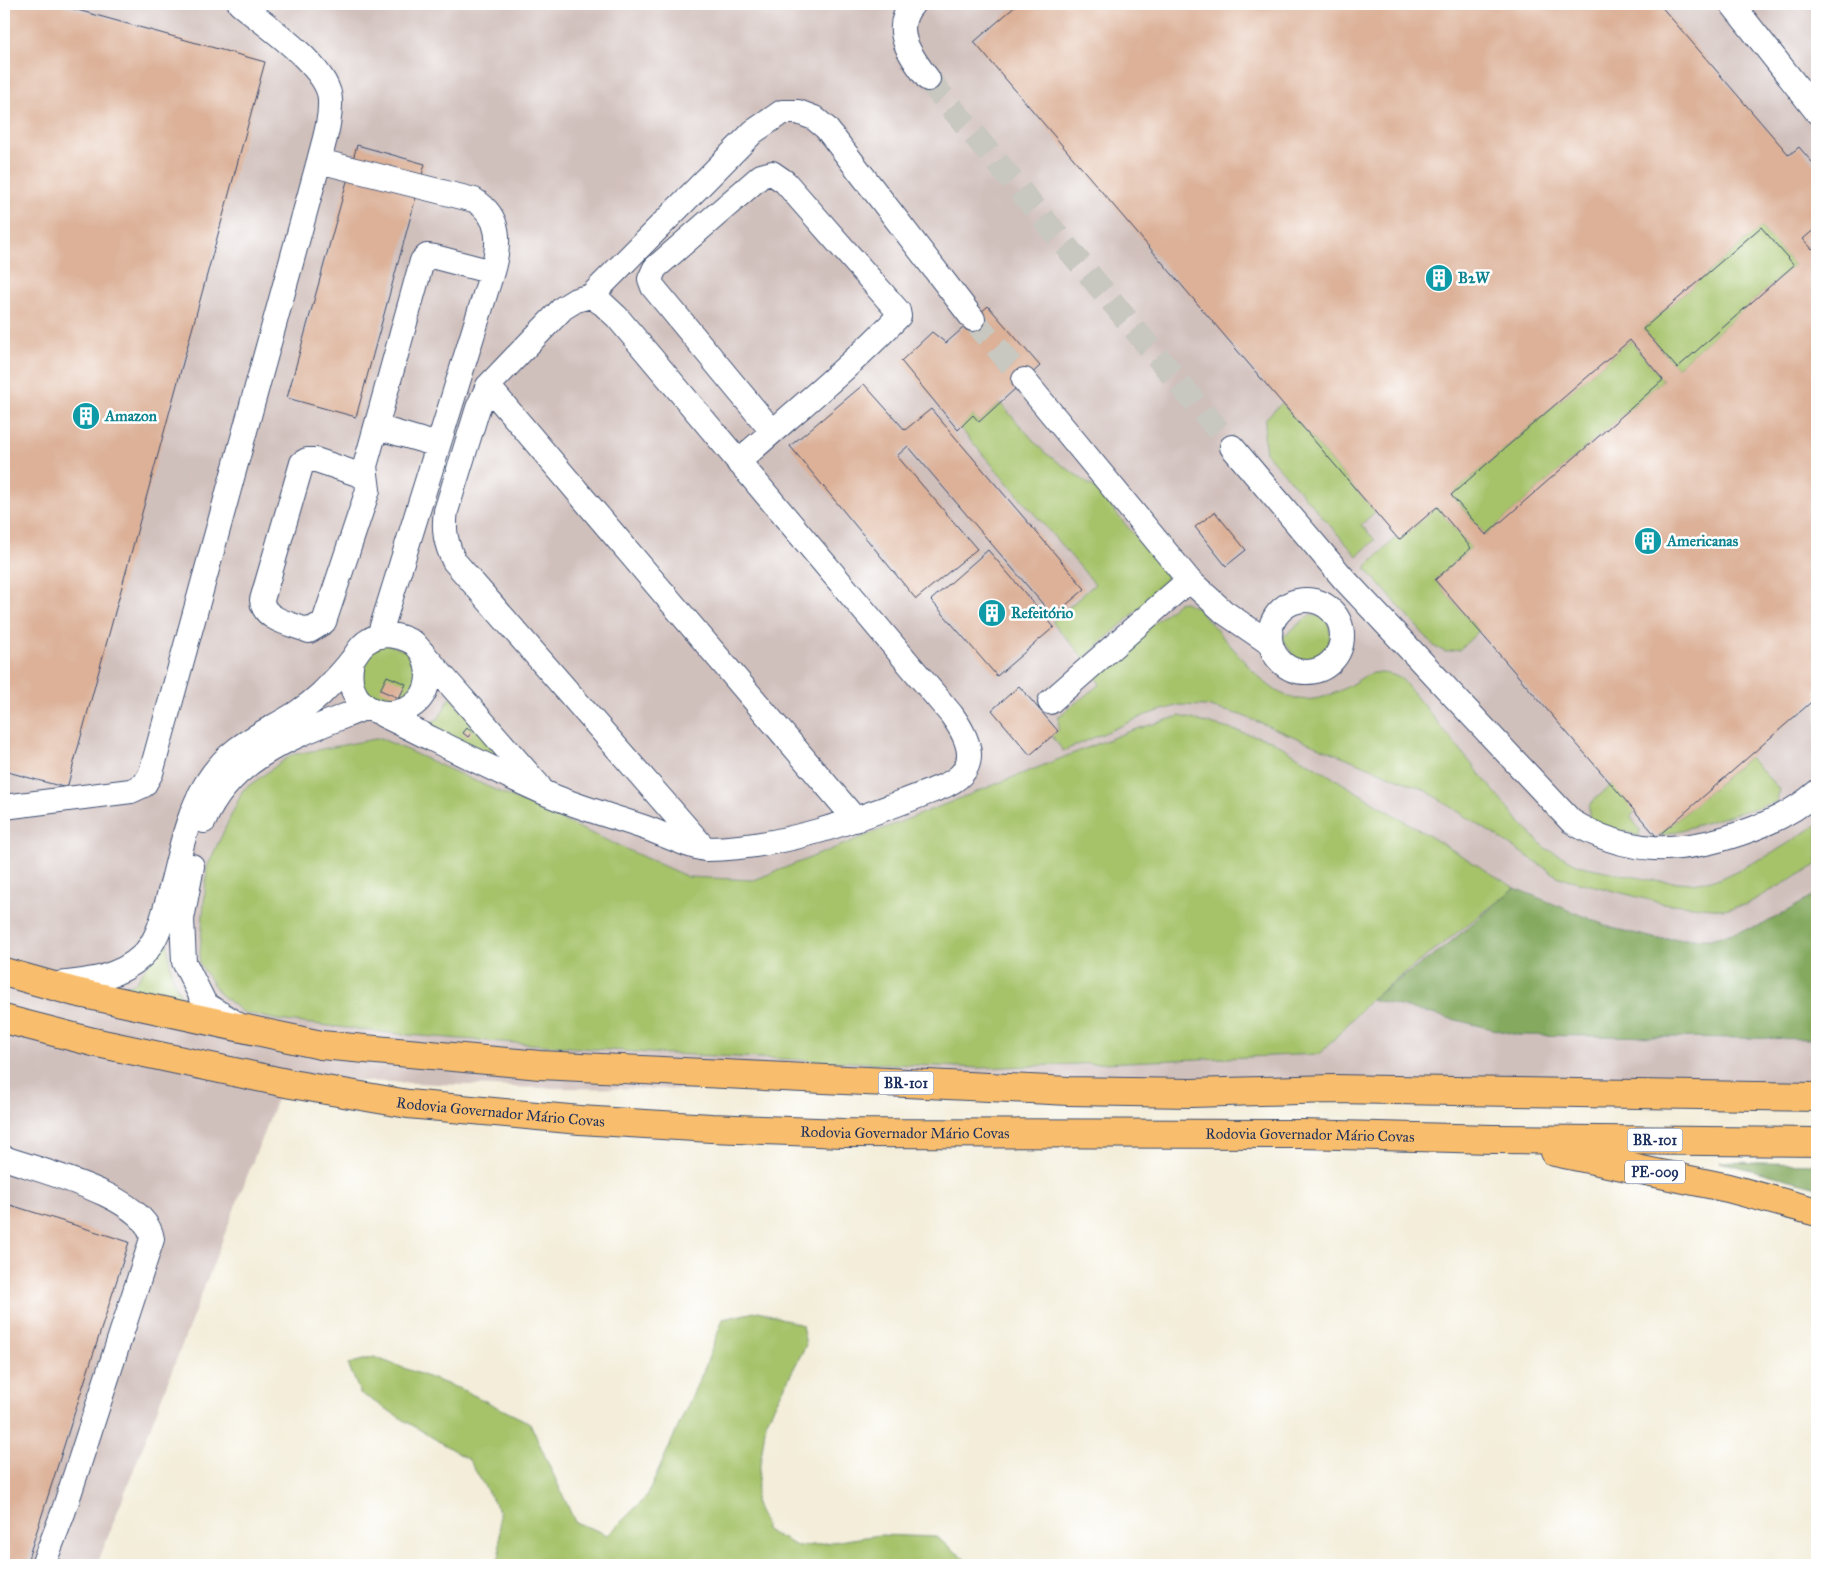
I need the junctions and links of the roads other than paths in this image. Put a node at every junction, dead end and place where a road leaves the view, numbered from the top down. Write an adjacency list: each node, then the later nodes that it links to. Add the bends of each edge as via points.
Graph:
1 (240, 4): 6 (lane, via 312,64 325,80 330,115)
2 (913, 4): 4 (lane, via 903,20 904,37 908,52)
3 (1732, 4): 5 (lane)
4 (928, 79)
5 (1817, 112)
6 (319, 161): 7 (lane, via 474,200 486,208 498,238); 29 (lane, via 151,773 144,784 131,791)
7 (492, 272): 12 (lane, via 435,257 427,256 422,261); 14 (lane)
8 (591, 296): 9 (lane, via 753,132 782,112 798,112 814,118 841,146); 11 (lane, via 563,308); 16 (lane, via 617,317)
9 (973, 319)
10 (1024, 380): 18 (lane)
11 (488, 386): 30 (lane); 31 (lane, via 464,453 444,526 447,546 454,561)
12 (376, 427): 14 (lane); 17 (lane, via 365,466)
13 (772, 431): 13 (lane, via 899,316 785,182 772,173 761,176 673,252 656,268 650,279 653,287); 16 (lane)
14 (438, 445): 21 (lane)
15 (1232, 447): 19 (lane)
16 (738, 462): 30 (lane, via 951,714 967,741 971,755 956,779 946,786)
17 (366, 478): 17 (lane, via 316,460 302,463 262,600 262,608 267,615 309,631 324,622 368,490)
18 (1189, 580): 22 (lane, via 1224,612); 25 (lane)
19 (1360, 596): 20 (lane); 27 (lane, via 1571,822 1586,831 1654,848 1704,843 1777,818)
20 (1336, 615): 22 (lane, via 1326,605 1298,600 1275,616 1270,630); 22 (lane, via 1342,628 1342,642 1337,656 1328,666 1314,672 1300,672 1287,667)
21 (379, 636): 23 (lane, via 403,637); 24 (lane, via 367,641)
22 (1271, 644)
23 (422, 652): 26 (lane, via 428,665 429,679 417,703 406,711); 28 (lane)
24 (352, 660): 26 (lane, via 351,685 357,697); 33 (lane, via 305,708 253,737 228,756 206,784 186,830 155,940 141,957 98,980)
25 (1050, 702)
26 (375, 711): 28 (lane); 35 (lane, via 286,740 247,763 211,805 202,826 182,919 184,962 205,1004)
27 (1817, 792)
28 (545, 793): 31 (lane)
29 (4, 807)
30 (856, 820): 31 (lane, via 784,840)
31 (705, 849)
32 (4, 972): 33 (highway, BR-101)
33 (51, 985): 35 (highway, BR-101)
34 (4, 1019): 37 (highway, Rodovia Governador Mário Covas / BR-101, via 291,1084 408,1104 580,1120 843,1133 1301,1134)
35 (242, 1028): 36 (highway, BR-101, via 321,1045 540,1065 1070,1092 1332,1089)
36 (1817, 1097)
37 (1492, 1139): 38 (highway, Rodovia Governador Mário Covas / BR-101); 40 (highway, PE-009, via 1658,1172)
38 (1817, 1142)
39 (4, 1158): 41 (lane, via 105,1193 131,1207 148,1228 152,1239)
40 (1817, 1212)
41 (43, 1565)

